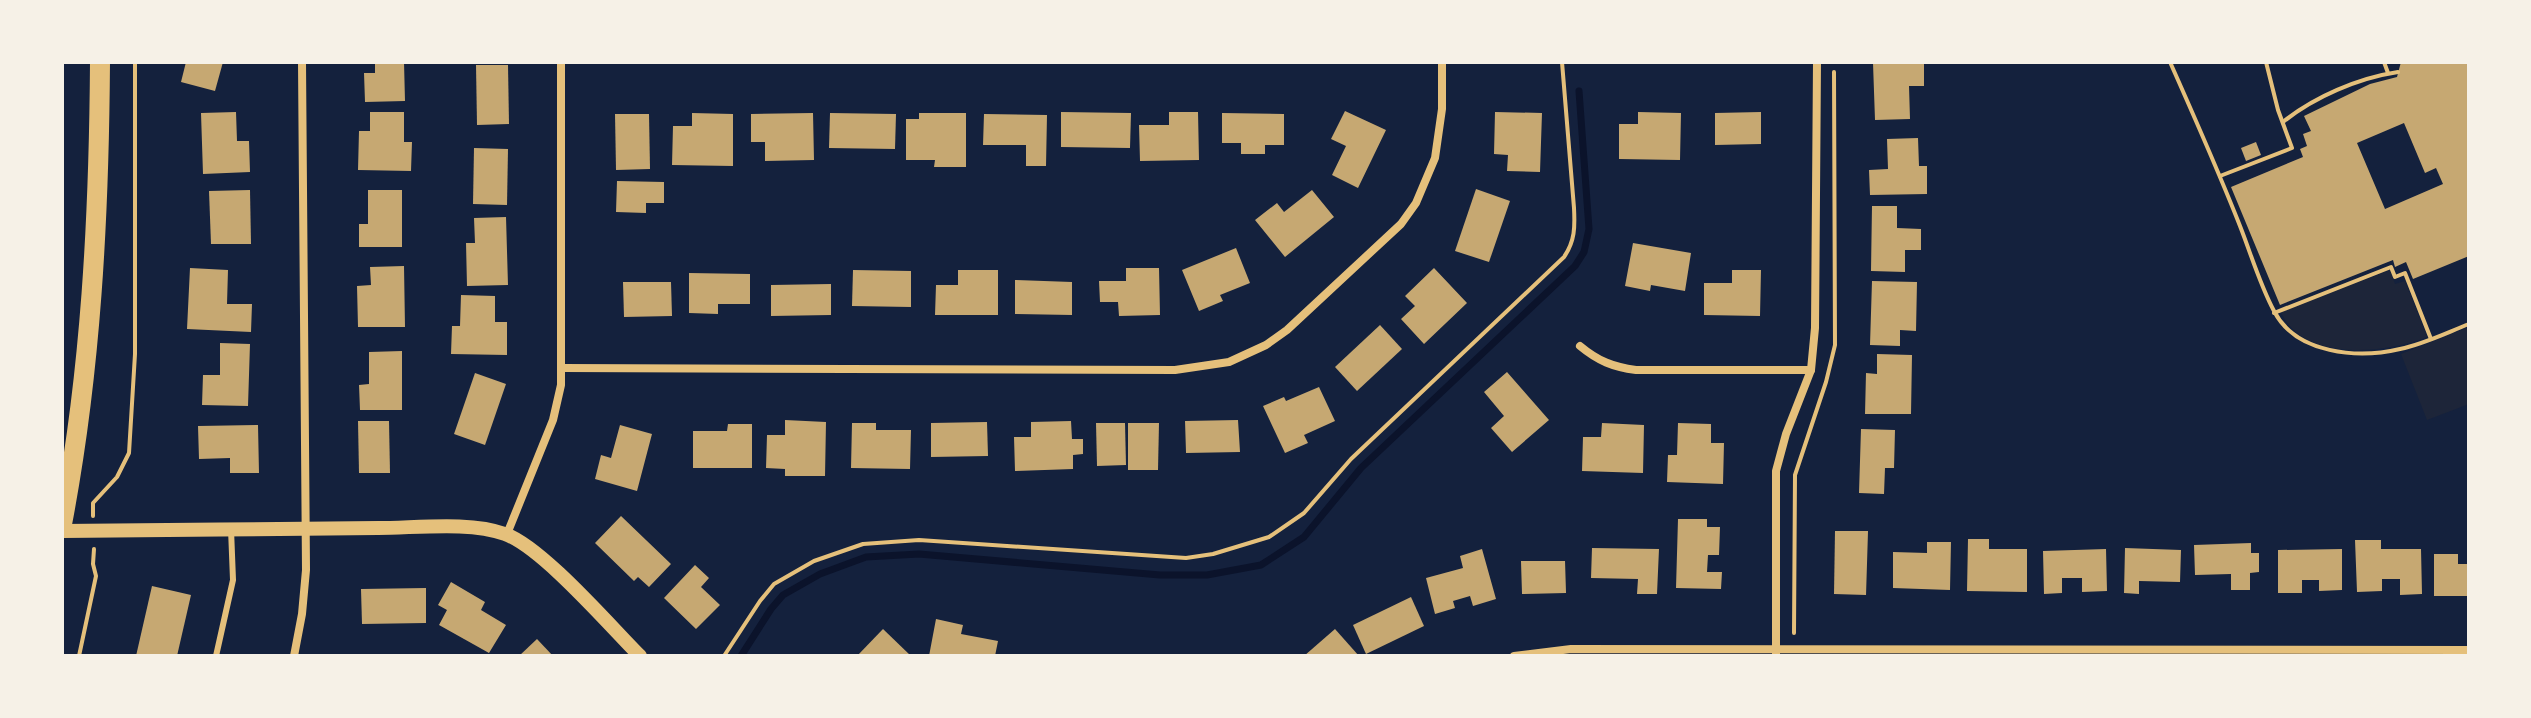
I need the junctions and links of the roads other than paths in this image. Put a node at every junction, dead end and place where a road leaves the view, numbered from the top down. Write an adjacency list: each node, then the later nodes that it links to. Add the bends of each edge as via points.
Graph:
1 (100, 62): 9 (main road, via 88,345)
2 (302, 62): 10 (street)
3 (561, 62): 7 (street)
4 (1442, 62): 7 (street, via 1440,135 1416,203 1287,330 1229,362 1175,370)
5 (1817, 62): 8 (street)
6 (1580, 346): 8 (street, via 1608,364 1636,370)
7 (563, 368): 13 (street, via 553,420)
8 (1811, 370): 15 (street, via 1776,471)
9 (62, 524)
10 (306, 528): 11 (street); 13 (street, via 462,528); 17 (street, via 306,590)
11 (231, 529): 12 (street); 16 (lane, via 233,580)
12 (62, 531)
13 (507, 534): 18 (street, via 543,560)
14 (2469, 650): 15 (street)
15 (1776, 653): 19 (street, via 1571,649)
16 (216, 656)
17 (294, 656)
18 (640, 656)
19 (1514, 656)

